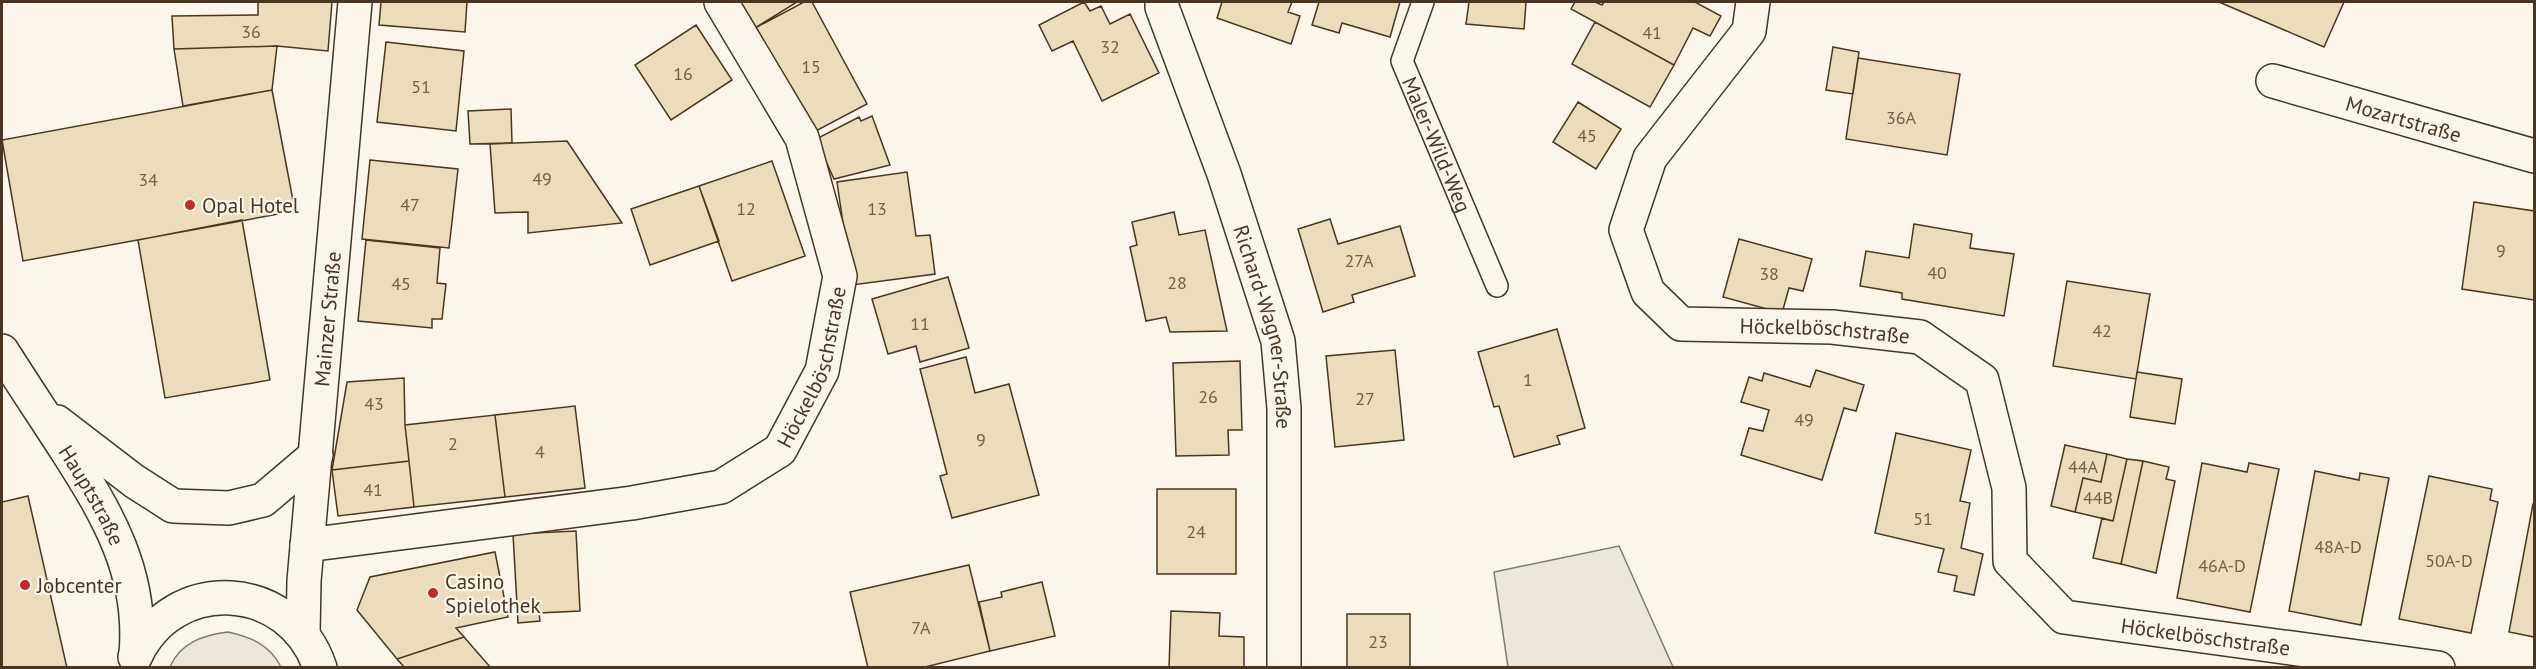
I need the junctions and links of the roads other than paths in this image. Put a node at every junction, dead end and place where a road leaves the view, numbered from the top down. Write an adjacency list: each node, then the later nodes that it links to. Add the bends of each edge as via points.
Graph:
1 (356, 2): 11 (street, Mainzer Straße)
2 (720, 2): 12 (street, Höckelböschstraße, via 802,138 840,276 822,371 780,450 721,487 633,503)
3 (1162, 2): 16 (street, Richard-Wagner-Straße, via 1278,341 1284,408)
4 (1423, 2): 8 (lane, Maler-Wild-Weg, via 1402,62)
5 (1753, 2): 17 (street, Höckelböschstraße, via 1749,31 1650,158 1626,230 1648,292 1681,324 1832,327 1920,338 1982,380 2009,489 2010,561 2064,617)
6 (2273, 81): 7 (street, Mozartstraße)
7 (2535, 156)
8 (1497, 286)
9 (2, 351): 10 (street, Hauptstraße)
10 (39, 408): 11 (street, via 173,506 229,508 263,500); 14 (street, Hauptstraße, via 90,487 117,539 133,587 138,629)
11 (316, 455): 12 (street, Mainzer Straße)
12 (307, 545): 13 (street, Mainzer Straße)
13 (303, 634): 14 (street, via 266,606 220,597 186,605 165,617 148,634); 15 (street)
14 (133, 661)
15 (320, 668)
16 (1284, 668)
17 (2438, 668)

